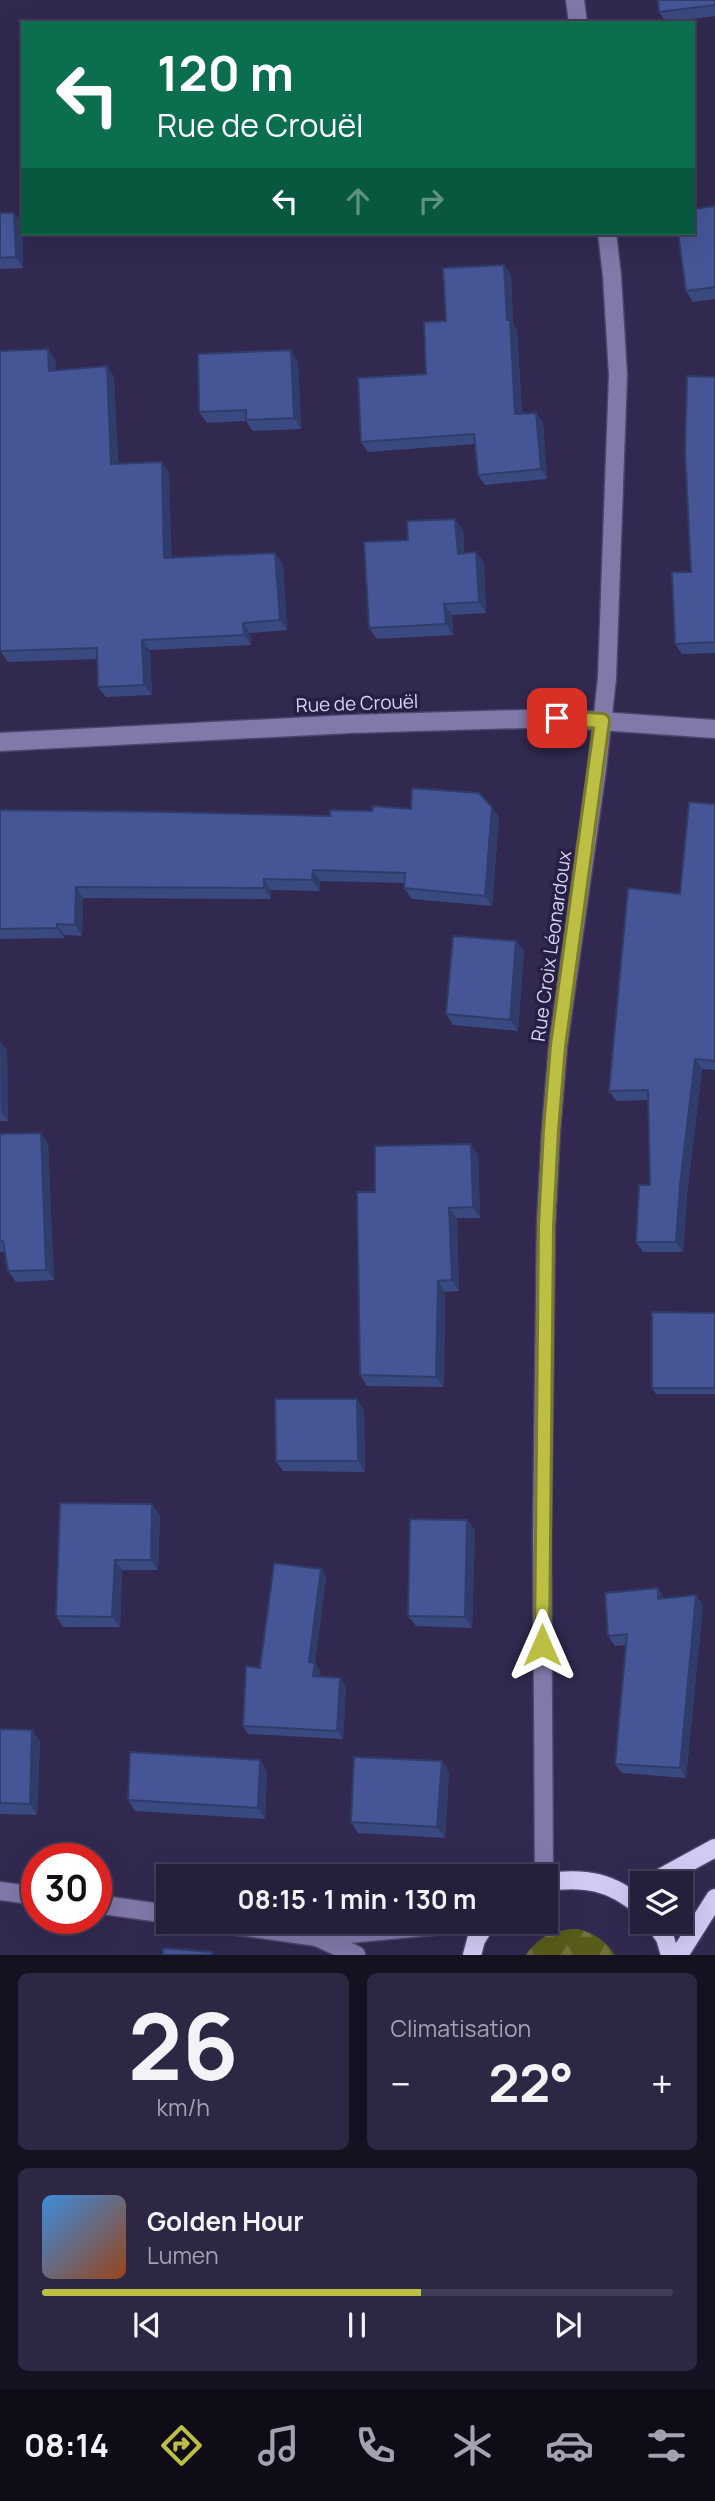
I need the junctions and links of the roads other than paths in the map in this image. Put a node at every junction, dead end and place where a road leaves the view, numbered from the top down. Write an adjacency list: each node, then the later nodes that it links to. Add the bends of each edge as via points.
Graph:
1 (575, 0): 2 (street)
2 (578, 21)
3 (607, 235): 4 (street, Rue Croix Léonardoux, via 618,375)
4 (602, 721): 5 (street, Rue de Crouël); 6 (street, Rue de Crouël, via 364,723); 8 (street, Rue Croix Léonardoux, via 558,1046 549,1157 542,1534)
5 (715, 729)
6 (0, 741)
7 (715, 1848): 9 (main road)
8 (544, 1864)
9 (673, 1871)
10 (558, 1881): 12 (main road, via 602,1883)
11 (0, 1891): 13 (street)
12 (630, 1891)
13 (21, 1894)
14 (714, 1901): 25 (main road)
15 (112, 1906): 16 (street)
16 (156, 1912)
17 (295, 1934): 21 (street)
18 (349, 1934): 21 (street)
19 (480, 1934): 23 (main road)
20 (662, 1934): 24 (main road)
21 (317, 1937): 22 (street)
22 (356, 1955)
23 (472, 1955)
24 (670, 1955)
25 (679, 1955)

